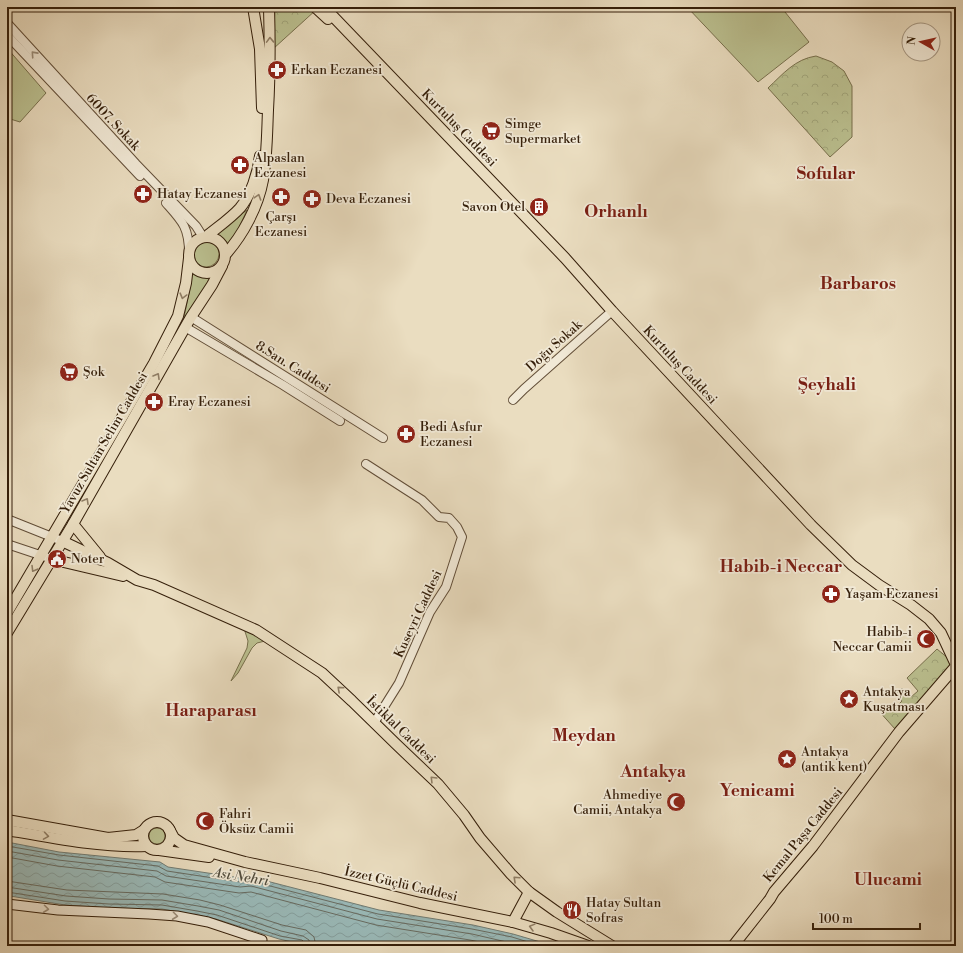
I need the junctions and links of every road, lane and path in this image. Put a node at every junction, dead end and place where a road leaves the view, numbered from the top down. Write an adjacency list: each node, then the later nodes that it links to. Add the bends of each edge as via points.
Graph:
1 (253, 7): 8 (main road, via 260,49 262,127 259,164 253,185 241,207)
2 (269, 7): 10 (main road, Yavuz Sultan Selim Caddesi, one-way to 2, via 252,214 263,181 267,153 271,56)
3 (315, 7): 7 (main road)
4 (324, 7): 7 (main road)
5 (7, 23): 8 (street, 6007. Sokak, one-way to 5)
6 (7, 35): 9 (street, 6007. Sokak, via 183,222 188,234)
7 (388, 74): 12 (main road, Kurtuluş Caddesi, via 565,258)
8 (205, 236): 9 (main road, via 193,243); 10 (main road, via 217,239 225,250)
9 (189, 255): 11 (main road, via 191,264 200,272 212,273); 21 (main road, Yavuz Sultan Selim Caddesi, one-way to 21, via 186,283 178,316)
10 (225, 255): 11 (main road, Yavuz Sultan Selim Caddesi)
11 (222, 266): 13 (main road, Yavuz Sultan Selim Caddesi)
12 (612, 311): 15 (street, Doğu Sokak); 28 (main road, Kurtuluş Caddesi, via 810,525 852,565 929,619 941,633)
13 (191, 317): 14 (main road, Yavuz Sultan Selim Caddesi); 17 (street, 8.San. Caddesi)
14 (185, 327): 16 (street, 8.San. Caddesi, via 283,384); 20 (main road, Yavuz Sultan Selim Caddesi, one-way to 14)
15 (513, 400)
16 (340, 421)
17 (383, 438)
18 (366, 464): 29 (street, Kuseyri Caddesi, via 422,500 439,518 449,518 462,537 446,587 430,612 399,683)
19 (7, 519): 21 (street)
20 (73, 524): 21 (main road, Yavuz Sultan Selim Caddesi); 24 (main road, İstiklal Caddesi, via 96,553)
21 (57, 540): 23 (main road, Yavuz Sultan Selim Caddesi); 24 (main road, İstiklal Caddesi)
22 (7, 544): 23 (street)
23 (46, 557): 25 (main road, İstiklal Caddesi); 26 (main road, Yavuz Sultan Selim Caddesi, one-way to 26); 27 (main road, Yavuz Sultan Selim Caddesi)
24 (108, 563): 25 (main road, İstiklal Caddesi)
25 (137, 580): 29 (main road, İstiklal Caddesi, one-way to 25, via 322,674 256,630)
26 (7, 613)
27 (7, 633)
28 (956, 666): 43 (main road, Kemal Paşa Caddesi, via 899,732)
29 (374, 723): 37 (main road, İstiklal Caddesi, one-way to 29, via 480,838 449,796)
30 (7, 820): 33 (main road, via 108,838 132,836)
31 (169, 829): 33 (main road, via 157,822); 35 (main road, via 169,842); 36 (main road, İzzet Güçlü Caddesi, via 174,838 184,845)
32 (7, 830): 34 (main road, İzzet Güçlü Caddesi, one-way to 34, via 75,841 132,847)
33 (144, 830): 34 (main road, via 143,839)
34 (147, 846): 35 (main road, İzzet Güçlü Caddesi)
35 (160, 850): 36 (main road, İzzet Güçlü Caddesi)
36 (244, 862): 39 (main road, İzzet Güçlü Caddesi)
37 (529, 892): 39 (main road); 42 (main road, İstiklal Caddesi)
38 (7, 904): 40 (main road, one-way to 40, via 58,910 178,916 208,922)
39 (513, 922): 41 (main road, İzzet Güçlü Caddesi, one-way to 39, via 551,932)
40 (262, 940)
41 (588, 946)
42 (612, 946)
43 (733, 946)

